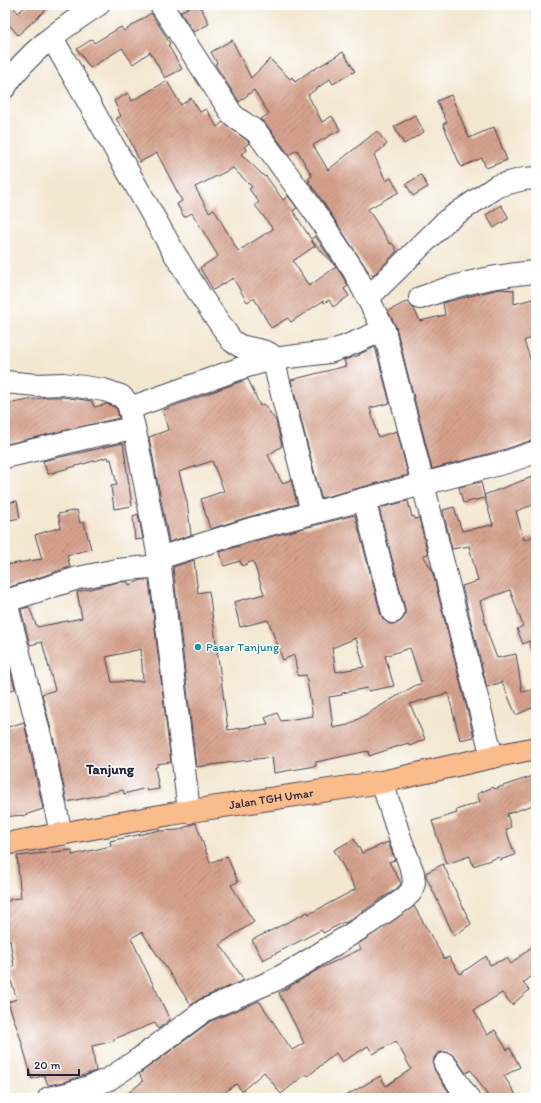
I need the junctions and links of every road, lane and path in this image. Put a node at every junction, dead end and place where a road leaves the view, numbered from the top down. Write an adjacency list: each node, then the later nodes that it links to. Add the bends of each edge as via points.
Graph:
1 (98, 5): 3 (street)
2 (161, 5): 8 (street, via 232,114 258,134 314,211 354,271)
3 (52, 38): 4 (street, via 37,49); 9 (street, via 174,251 227,335 240,346 266,352)
4 (5, 87)
5 (536, 178): 8 (street, via 497,186 446,221)
6 (536, 272): 7 (street, via 494,277 445,288)
7 (420, 298)
8 (376, 314): 9 (street, via 344,347 329,352); 15 (street)
9 (273, 359): 11 (street); 17 (street)
10 (5, 382): 11 (street, via 64,384 104,390 121,396)
11 (130, 408): 12 (street)
12 (134, 428): 14 (street); 18 (street)
13 (536, 452): 15 (street)
14 (5, 456)
15 (423, 484): 16 (street); 22 (street)
16 (364, 499): 17 (street); 20 (street)
17 (312, 512): 18 (street, via 251,529)
18 (160, 562): 19 (street, via 78,578); 24 (street)
19 (5, 600): 25 (street, via 43,748)
20 (393, 612)
21 (536, 748): 22 (main road, Jalan TGH Umar)
22 (492, 757): 23 (main road, Jalan TGH Umar)
23 (382, 782): 24 (main road, Jalan TGH Umar); 28 (street, via 413,873 414,883 411,892 404,899 303,964 274,980 205,1010 109,1079)
24 (189, 812): 25 (main road, Jalan TGH Umar)
25 (61, 834): 26 (main road, Jalan TGH Umar)
26 (5, 844)
27 (445, 1064): 29 (street)
28 (49, 1098)
29 (468, 1098)

